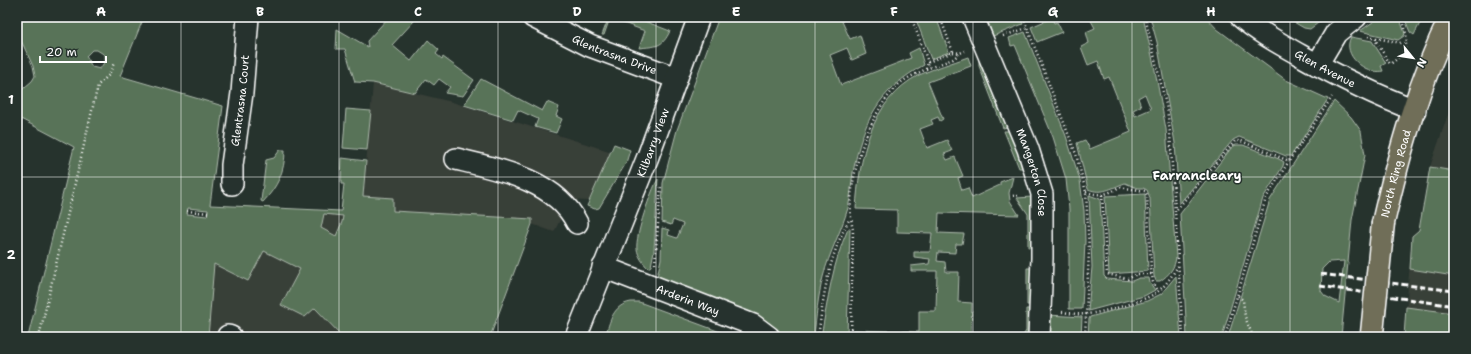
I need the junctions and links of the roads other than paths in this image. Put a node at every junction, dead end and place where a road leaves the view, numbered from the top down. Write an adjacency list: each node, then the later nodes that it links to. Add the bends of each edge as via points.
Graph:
1 (248, 17): 12 (street, Glentrasna Court)
2 (533, 17): 9 (street, Glentrasna Drive, via 590,46)
3 (699, 17): 9 (street, Kilbarry View)
4 (973, 17): 18 (street, Mangerton Close, via 1028,149 1042,194)
5 (1241, 17): 8 (street, Glen Avenue, via 1277,42)
6 (1451, 17): 10 (main road, North Ring Road, via 1434,53)
7 (1350, 21): 8 (street, via 1336,33)
8 (1317, 64): 10 (street, Glen Avenue, via 1381,97)
9 (676, 78): 14 (street, Kilbarry View)
10 (1415, 110): 15 (main road, North Ring Road, bridge, via 1398,162 1383,223)
11 (456, 159): 13 (street, via 511,172 551,193 572,213)
12 (232, 184)
13 (577, 223)
14 (603, 267): 16 (street); 17 (street, Arderin Way, via 753,325)
15 (1372, 335)
16 (576, 337)
17 (769, 337)
18 (1039, 337)

